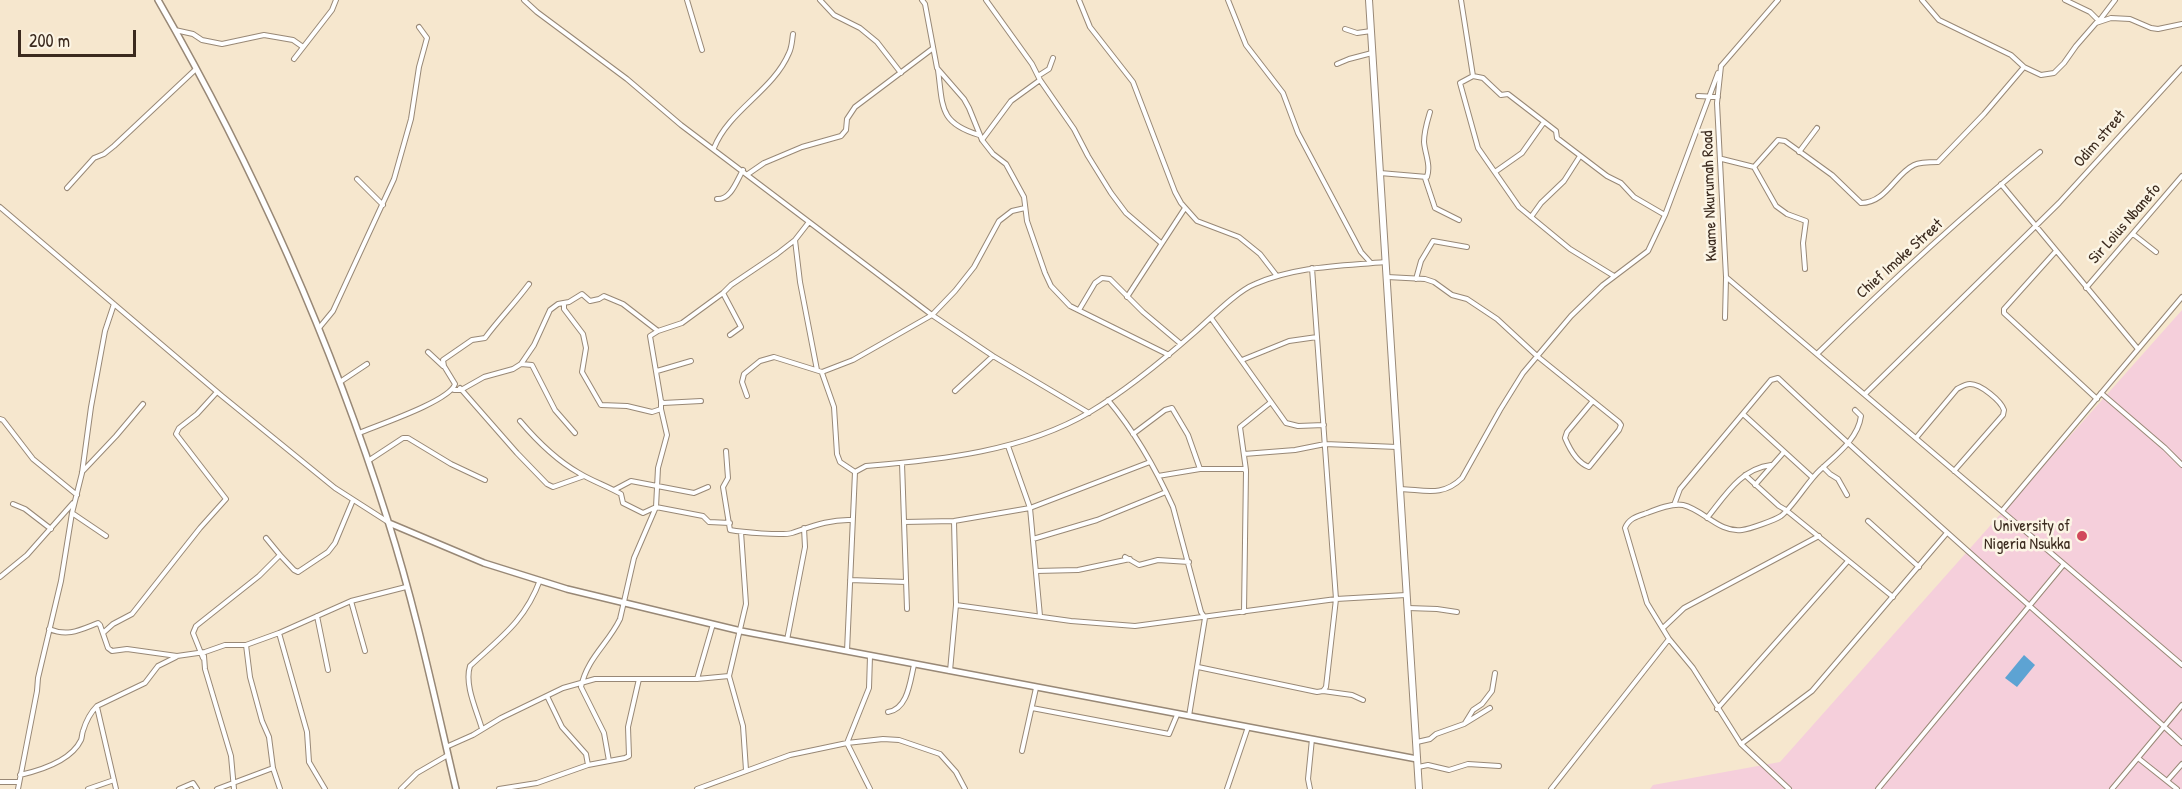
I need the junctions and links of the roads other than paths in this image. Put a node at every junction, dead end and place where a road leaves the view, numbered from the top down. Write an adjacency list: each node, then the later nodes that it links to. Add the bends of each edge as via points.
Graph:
1 (158, 0): 20 (street)
2 (336, 0): 23 (street)
3 (524, 0): 45 (street)
4 (687, 0): 25 (street)
5 (820, 0): 35 (street, via 834,15 877,42)
6 (922, 0): 24 (street)
7 (986, 0): 37 (street)
8 (1079, 0): 64 (street, via 1090,27 1133,82 1175,192)
9 (1228, 0): 77 (street, via 1246,45 1283,93 1298,133 1361,252)
10 (1369, 0): 21 (main road)
11 (1461, 0): 36 (street)
12 (1778, 0): 30 (street)
13 (1922, 0): 31 (street, via 1939,20 2011,55)
14 (2065, 0): 16 (street)
15 (2115, 0): 16 (street)
16 (2099, 21): 17 (street, via 2130,19 2158,29); 31 (street, via 2054,73 2041,75)
17 (2182, 24)
18 (419, 27): 61 (street, via 427,38 411,119)
19 (1345, 29): 21 (street)
20 (175, 30): 23 (street, via 222,44 264,35 293,40); 34 (street)
21 (1371, 32): 26 (main road)
22 (793, 34): 45 (street, via 790,52 775,75 719,135)
23 (303, 47): 28 (street)
24 (932, 49): 32 (street); 35 (street)
25 (702, 50)
26 (1372, 53): 29 (street); 53 (main road)
27 (1053, 58): 37 (street, via 1049,69)
28 (294, 59)
29 (1337, 64)
30 (1721, 66): 38 (street); 40 (street, Kwame Nkurumah Road)
31 (2024, 67): 46 (street, via 1938,162 1915,164 1869,203 1862,203)
32 (937, 68): 44 (street, via 969,108); 44 (street, via 944,112 952,123)
33 (2182, 68): 69 (street, Odim street)
34 (197, 69): 59 (street, via 114,146 94,158); 96 (street, via 236,141)
35 (901, 74): 54 (street, via 855,107 841,136 802,147)
36 (1473, 76): 42 (street, via 1483,78 1501,95 1508,94); 52 (street, via 1460,82 1478,148)
37 (1039, 78): 44 (street, via 1011,101); 72 (street, via 1111,193 1126,213)
38 (1710, 95): 39 (street); 40 (street); 65 (street)
39 (1698, 96)
40 (1718, 97): 49 (street, Kwame Nkurumah Road)
41 (1430, 112): 56 (street, via 1425,130 1429,172)
42 (1544, 122): 48 (street); 52 (street, via 1522,153)
43 (1817, 128): 46 (street)
44 (981, 138): 63 (street, via 1006,164 1024,197)
45 (714, 148): 51 (street)
46 (1798, 152): 50 (street, via 1778,140)
47 (2040, 152): 58 (street, Chief Imoke Street)
48 (1580, 156): 65 (street); 66 (street, via 1564,181)
49 (1722, 159): 50 (street); 83 (street, Kwame Nkurumah Road)
50 (1754, 167): 79 (street, via 1776,206 1806,221)
51 (743, 170): 54 (street); 60 (street, via 728,196)
52 (1495, 172): 66 (street, via 1519,207)
53 (1379, 173): 56 (street); 76 (main road)
54 (748, 174): 68 (street)
55 (2182, 176): 70 (street, Sir Loius Nbanefo)
56 (1425, 178): 67 (street, via 1435,208)
57 (357, 179): 61 (street)
58 (2001, 184): 69 (street); 103 (street, Chief Imoke Street)
59 (66, 188)
60 (717, 199)
61 (383, 205): 96 (street, via 333,311)
62 (0, 207): 91 (street)
63 (1025, 208): 92 (street, via 1051,286 1065,302); 93 (street, via 1012,211 999,221 974,267)
64 (1185, 208): 72 (street); 80 (street, via 1202,224 1239,237 1260,254)
65 (1665, 215): 81 (street, via 1648,250)
66 (1531, 217): 81 (street, via 1570,249)
67 (1459, 220)
68 (809, 222): 71 (street); 93 (street)
69 (2036, 226): 74 (street); 121 (street, Odim street)
70 (2133, 234): 75 (street); 86 (street, Sir Loius Nbanefo)
71 (795, 240): 87 (street); 113 (street)
72 (1161, 243): 88 (street)
73 (1467, 247): 84 (street, via 1433,241)
74 (2056, 250): 86 (street); 123 (street, via 2004,313)
75 (2156, 252)
76 (1385, 262): 77 (street); 82 (main road)
77 (1371, 263): 78 (street)
78 (1312, 268): 80 (street); 99 (street)
79 (1805, 269)
80 (1277, 276): 94 (street, via 1251,286)
81 (1614, 276): 106 (street, via 1571,316)
82 (1386, 277): 84 (street); 144 (main road)
83 (1726, 277): 95 (street); 103 (street, Kwame Nkurumah Road)
84 (1416, 279): 106 (street, via 1434,282 1452,295 1467,299)
85 (529, 284): 111 (street, via 485,338 472,340 458,349 443,360)
86 (2086, 288): 101 (street)
87 (723, 293): 97 (street, via 682,323); 98 (street, via 741,327)
88 (1127, 297): 92 (street, via 1110,279 1102,278); 100 (street)
89 (2182, 297): 101 (street)
90 (564, 303): 97 (street, via 582,294 590,301 604,296 623,304); 110 (street, via 550,310 534,345); 130 (street, via 564,309 583,333 586,348 582,372 601,405 652,412)
91 (114, 304): 119 (street); 158 (street, via 105,331)
92 (1079, 310): 104 (street)
93 (932, 315): 105 (street); 113 (street, via 853,360)
94 (1211, 318): 100 (street); 107 (street)
95 (1725, 318)
96 (319, 328): 114 (street)
97 (658, 331): 112 (street, via 649,339)
98 (730, 335)
99 (1317, 337): 107 (street, via 1289,340); 136 (street)
100 (1181, 345): 104 (street)
101 (2138, 349): 120 (street)
102 (428, 352): 111 (street)
103 (1818, 353): 121 (street, Kwame Nkurumah Road)
104 (1169, 355): 124 (street)
105 (993, 356): 118 (street); 132 (street)
106 (1537, 356): 128 (street); 167 (street, via 1456,484 1443,491)
107 (1242, 360): 127 (street)
108 (691, 361): 112 (street)
109 (367, 364): 114 (street)
110 (520, 364): 117 (street); 138 (street, via 532,365 555,410)
111 (444, 366): 115 (street)
112 (657, 371): 125 (street)
113 (819, 371): 122 (street, via 774,357 760,361 744,374 742,382); 157 (street, via 834,407 837,454 840,462)
114 (340, 382): 137 (street)
115 (455, 384): 116 (street); 117 (street)
116 (454, 390): 117 (street); 137 (street)
117 (461, 390): 160 (street, via 547,484 553,487)
118 (955, 391)
119 (217, 392): 172 (street); 225 (street, via 176,434 226,499 132,614)
120 (2101, 393): 123 (street); 152 (street)
121 (1865, 394): 140 (street, Kwame Nkurumah Road)
122 (747, 396)
123 (2097, 399): 179 (street)
124 (1108, 400): 132 (street); 139 (street)
125 (661, 401): 126 (street); 130 (street)
126 (701, 401)
127 (1271, 402): 136 (street, via 1289,426); 147 (street, via 1240,427)
128 (1592, 402): 128 (street, via 1621,425 1589,467 1572,453 1565,438)
129 (143, 404): 158 (street)
130 (661, 409): 165 (street, via 667,435)
131 (1855, 410): 142 (street, via 1861,416 1860,424)
132 (1089, 413): 143 (street)
133 (1743, 414): 142 (street, via 1776,377); 146 (street); 175 (street, via 1680,489)
134 (0, 419): 170 (street, via 33,459)
135 (520, 421): 160 (street, via 552,454)
136 (1324, 425): 141 (street)
137 (359, 433): 148 (street)
138 (575, 433)
139 (1133, 434): 149 (street); 154 (street, via 1173,408)
140 (1916, 438): 156 (street, Kwame Nkurumah Road); 156 (street, via 1962,386 1977,385 2001,404 2003,415)
141 (1325, 444): 144 (street); 147 (street); 209 (street)
142 (1848, 444): 153 (street); 191 (street)
143 (1008, 446): 150 (street); 177 (street)
144 (1398, 447): 167 (main road)
145 (726, 451): 187 (street, via 728,478 723,487)
146 (1784, 452): 151 (street); 162 (street)
147 (1244, 454): 155 (street)
148 (368, 461): 163 (street, via 408,438); 186 (street)
149 (1150, 462): 161 (street); 177 (street)
150 (902, 463): 157 (street, via 866,466); 185 (street)
151 (1771, 465): 159 (street); 164 (street)
152 (2182, 465)
153 (1823, 467): 162 (street); 171 (street, via 1838,479)
154 (1200, 469): 155 (street); 161 (street)
155 (1246, 471): 216 (street)
156 (1954, 471): 179 (street, Kwame Nkurumah Road)
157 (855, 472): 182 (street)
158 (82, 473): 170 (street)
159 (1745, 475): 164 (street); 181 (street)
160 (585, 476): 168 (street)
161 (1158, 476): 169 (street)
162 (1812, 477): 178 (street)
163 (485, 480)
164 (1755, 485): 178 (street)
165 (656, 486): 166 (street, via 694,493); 168 (street, via 631,482); 176 (street)
166 (708, 487)
167 (1401, 489): 207 (main road)
168 (614, 490): 176 (street, via 621,494 623,503 635,510 643,513)
169 (1166, 492): 195 (street, via 1097,520); 198 (street)
170 (77, 495): 173 (street)
171 (1846, 495)
172 (353, 500): 186 (street); 196 (street, via 328,552 298,572)
173 (75, 501): 180 (street); 189 (street)
174 (13, 504): 189 (street)
175 (1674, 505): 181 (street, via 1690,507); 222 (street, via 1634,518 1625,528 1647,603)
176 (656, 507): 187 (street, via 700,515 710,522); 211 (street, via 634,558)
177 (1030, 508): 183 (street); 195 (street)
178 (1786, 510): 181 (street, via 1781,516 1743,530 1720,526); 193 (street)
179 (2002, 511): 199 (street, Kwame Nkurumah Road)
180 (72, 513): 192 (street); 223 (street)
181 (1707, 518)
182 (852, 520): 188 (street, via 835,519); 204 (street)
183 (954, 521): 185 (street); 212 (street)
184 (1868, 521): 200 (street)
185 (904, 522): 205 (street)
186 (389, 523): 203 (street, via 484,563); 206 (street)
187 (730, 523): 190 (street, via 730,530)
188 (804, 528): 190 (street, via 788,534); 228 (street, via 805,547)
189 (51, 529): 202 (street)
190 (741, 531): 224 (street, via 746,604)
191 (1947, 534): 200 (street); 213 (street)
192 (106, 536)
193 (1819, 536): 197 (street); 222 (street, via 1684,608)
194 (266, 538): 196 (street)
195 (1033, 539): 201 (street)
196 (280, 555): 232 (street, via 260,576 196,626 193,633)
197 (1848, 561): 208 (street); 255 (street)
198 (1189, 562): 201 (street, via 1158,560 1139,565 1128,558 1078,570); 220 (street)
199 (2064, 564): 213 (street); 236 (street, Kwame Nkurumah Road)
200 (1919, 567): 208 (street)
201 (1036, 571): 219 (street)
202 (0, 577)
203 (540, 580): 211 (street); 262 (street, via 513,627 470,666 469,682)
204 (850, 580): 205 (street); 231 (street)
205 (906, 582): 215 (street)
206 (406, 587): 210 (street); 268 (street)
207 (1407, 595): 209 (street); 214 (main road)
208 (1893, 597): 267 (street, via 1812,691)
209 (1336, 599): 216 (street); 248 (street)
210 (351, 601): 218 (street); 230 (street)
211 (625, 603): 221 (street); 239 (street, via 616,626)
212 (956, 604): 219 (street); 240 (street)
213 (2029, 604): 260 (street); 304 (street)
214 (1408, 608): 217 (street); 264 (main road)
215 (907, 609)
216 (1244, 612): 220 (street)
217 (1457, 612)
218 (317, 616): 226 (street); 238 (street)
219 (1040, 616): 220 (street, via 1135,626)
220 (1205, 618): 237 (street)
221 (713, 624): 224 (street); 245 (street)
222 (1663, 628): 227 (street)
223 (49, 629): 225 (street, via 60,634 74,633 98,623); 279 (street)
224 (741, 631): 228 (street); 242 (street)
225 (103, 633): 233 (street, via 112,651)
226 (279, 633): 229 (street); 292 (street, via 307,732 309,762)
227 (1669, 639): 255 (street); 302 (street)
228 (787, 640): 231 (street)
229 (246, 645): 232 (street, via 225,645); 277 (street)
230 (365, 651)
231 (847, 652): 234 (street)
232 (203, 654): 233 (street); 284 (street, via 231,756)
233 (177, 656): 252 (street, via 158,666 146,683)
234 (870, 656): 235 (street); 265 (street, via 869,688)
235 (914, 665): 240 (street); 256 (street, via 904,701 898,709)
236 (2182, 665)
237 (1198, 667): 248 (street, via 1289,688); 258 (street)
238 (328, 670)
239 (586, 672): 243 (street); 246 (street)
240 (950, 672): 247 (street)
241 (1495, 673): 259 (street, via 1492,691)
242 (729, 676): 245 (street); 278 (street, via 743,726)
243 (595, 679): 244 (street); 246 (street)
244 (639, 679): 245 (street); 272 (street, via 628,727 628,756)
245 (698, 679)
246 (582, 683): 249 (street); 272 (street, via 604,733)
247 (1036, 688): 253 (street); 257 (street)
248 (1323, 691): 250 (street)
249 (547, 696): 262 (street); 275 (street, via 562,727 586,754)
250 (1363, 700)
251 (2182, 705): 260 (street)
252 (97, 706): 279 (street, via 87,720 82,739 69,755); 280 (street)
253 (1032, 708): 257 (street, via 1168,734); 269 (street)
254 (1490, 708): 259 (street)
255 (1717, 709): 267 (street)
256 (888, 712)
257 (1177, 715): 258 (street)
258 (1189, 716): 261 (street)
259 (1464, 724): 264 (street)
260 (2164, 726): 266 (street); 271 (street)
261 (1248, 727): 263 (street); 299 (street)
262 (482, 729): 268 (street)
263 (1312, 740): 273 (street); 300 (street)
264 (1416, 742): 273 (main road)
265 (847, 743): 278 (street, via 790,755); 297 (street); 298 (street, via 898,740 934,751 945,758)
266 (2182, 743)
267 (1741, 744): 303 (street)
268 (446, 747): 270 (street)
269 (1022, 751)
270 (448, 755): 293 (street, via 417,772); 294 (street)
271 (2138, 758): 281 (street); 305 (street)
272 (609, 761): 275 (street)
273 (1417, 763): 276 (street, via 1449,770 1468,764); 301 (main road)
274 (2182, 764): 281 (street)
275 (588, 765): 295 (street, via 537,783)
276 (1500, 765)
277 (273, 768): 284 (street); 291 (street)
278 (746, 770): 296 (street)
279 (20, 775): 283 (street)
280 (114, 780): 286 (street); 287 (street)
281 (2167, 781): 306 (street)
282 (0, 782): 283 (street)
283 (19, 782): 285 (street)
284 (234, 786): 290 (street)
285 (18, 789)
286 (88, 789)
287 (116, 789)
288 (179, 789): 289 (street, via 193,783)
289 (197, 789)
290 (217, 789)
291 (280, 789)
292 (325, 789)
293 (401, 789)
294 (456, 789)
295 (499, 789)
296 (697, 789)
297 (870, 789)
298 (964, 789)
299 (1227, 789)
300 (1310, 789)
301 (1419, 789)
302 (1551, 789)
303 (1789, 789)
304 (1878, 789)
305 (2112, 789)
306 (2176, 789)

